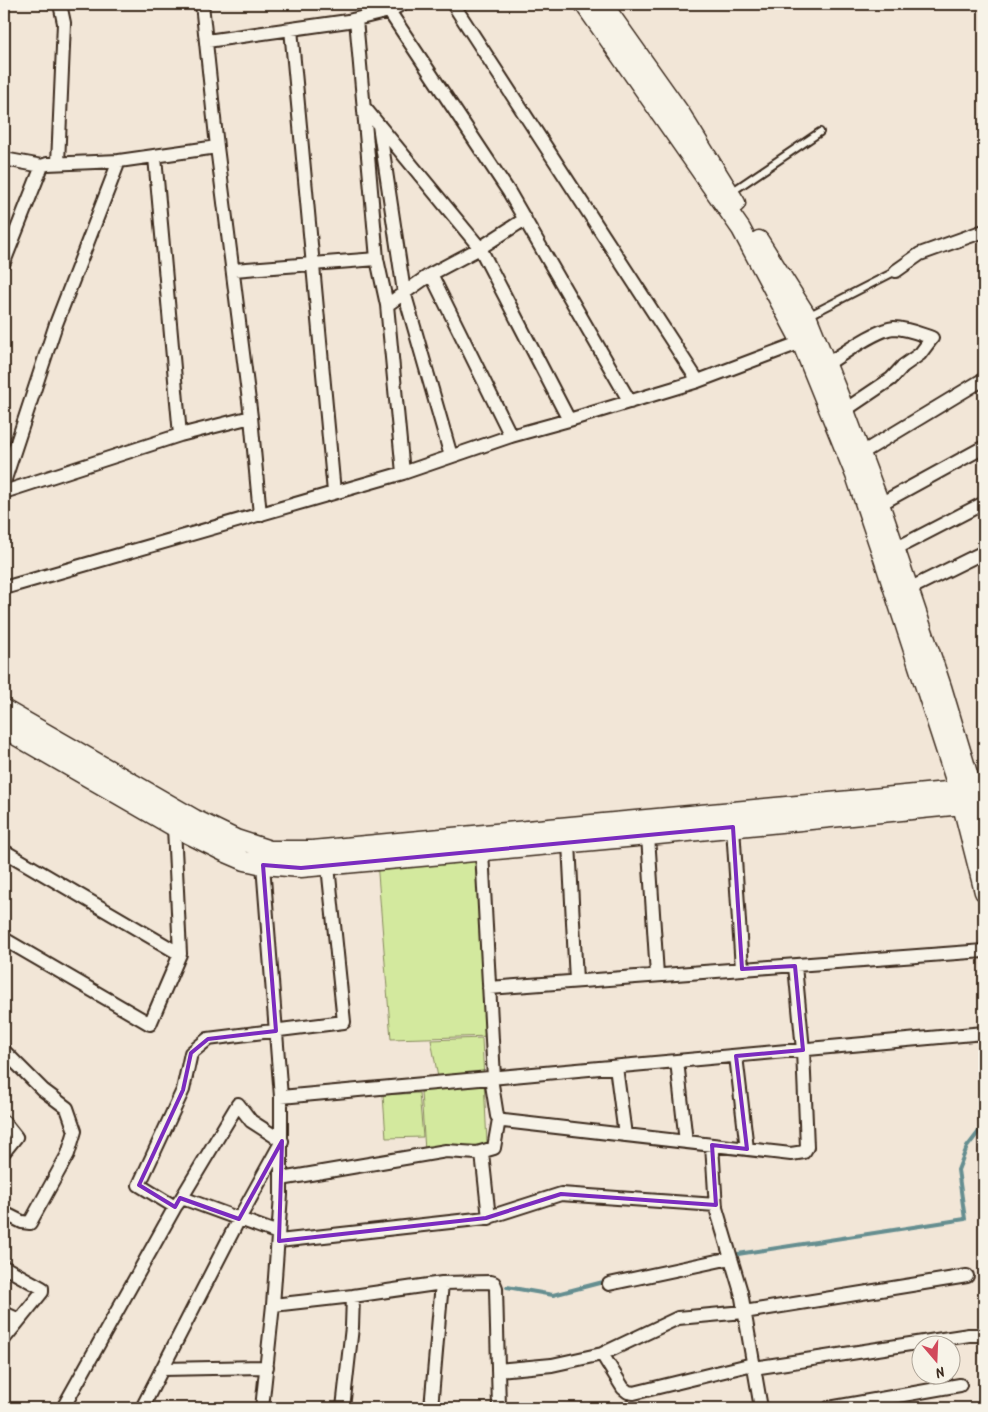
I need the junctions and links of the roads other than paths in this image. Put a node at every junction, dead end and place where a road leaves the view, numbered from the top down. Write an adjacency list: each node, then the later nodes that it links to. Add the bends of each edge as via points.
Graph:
1 (60, 4): 18 (street, via 64,23)
2 (202, 4): 10 (street)
3 (402, 4): 7 (street)
4 (454, 4): 35 (street)
5 (584, 4): 33 (street, via 741,229)
6 (603, 4): 20 (street, via 681,114)
7 (389, 11): 8 (street); 21 (street)
8 (356, 19): 9 (street); 11 (street)
9 (291, 29): 10 (street); 26 (street)
10 (207, 40): 14 (street)
11 (364, 107): 12 (street); 24 (street)
12 (379, 125): 23 (street); 30 (street)
13 (820, 132): 20 (lane)
14 (217, 148): 15 (street); 27 (street)
15 (155, 157): 17 (street); 41 (street)
16 (4, 159): 19 (street)
17 (119, 161): 18 (street); 47 (street, via 56,324)
18 (58, 163): 19 (street)
19 (42, 166): 25 (street)
20 (730, 193): 32 (street)
21 (525, 218): 23 (street); 37 (street)
22 (984, 231): 28 (street, via 920,254)
23 (480, 248): 29 (street); 40 (street)
24 (377, 259): 26 (street); 31 (street)
25 (4, 262)
26 (313, 265): 27 (street); 49 (street)
27 (234, 270): 39 (street)
28 (896, 271): 32 (lane)
29 (430, 274): 30 (street); 42 (street)
30 (404, 292): 31 (street); 45 (street)
31 (387, 305): 46 (street)
32 (807, 316): 33 (street)
33 (809, 339): 34 (street); 35 (street); 59 (street)
34 (827, 364): 38 (street); 38 (street, via 877,333 892,328 932,338 920,354 891,379)
35 (698, 381): 37 (street)
36 (983, 384): 44 (street)
37 (630, 402): 40 (street)
38 (845, 410): 44 (street)
39 (251, 417): 41 (street); 52 (street)
40 (569, 420): 42 (street)
41 (180, 435): 48 (street)
42 (511, 436): 45 (street)
43 (984, 447): 51 (street)
44 (860, 454): 51 (street)
45 (451, 456): 46 (street)
46 (403, 473): 49 (street)
47 (4, 482)
48 (4, 492)
49 (334, 492): 52 (street)
50 (984, 503): 53 (street)
51 (880, 504): 53 (street)
52 (260, 514): 55 (street)
53 (894, 549): 56 (street)
54 (984, 552): 56 (street)
55 (4, 588)
56 (909, 589): 59 (street)
57 (4, 709): 59 (street, via 195,819 236,839 270,850 312,850)
58 (4, 729): 60 (street)
59 (968, 795): 61 (street); 62 (street); 69 (street)
60 (174, 827): 67 (street, via 235,858); 72 (street)
61 (733, 827): 63 (street); 74 (street)
62 (984, 828)
63 (648, 836): 64 (street); 75 (street)
64 (568, 843): 66 (street); 76 (street)
65 (4, 851): 72 (street)
66 (482, 851): 68 (street); 77 (street)
67 (263, 865): 68 (street); 78 (street)
68 (328, 866): 78 (street, via 344,1022)
69 (984, 892)
70 (4, 939): 72 (street, via 150,1024)
71 (984, 951): 73 (street)
72 (180, 954)
73 (795, 966): 74 (street); 80 (street)
74 (742, 969): 75 (street)
75 (657, 975): 76 (street)
76 (576, 981): 77 (street)
77 (489, 988): 85 (street)
78 (276, 1031): 86 (street); 97 (street, via 208,1039 191,1053 183,1090 139,1185)
79 (984, 1032): 80 (street)
80 (802, 1050): 82 (street); 93 (street, via 807,1147 804,1152 791,1154)
81 (4, 1051): 99 (street, via 67,1108 75,1130 68,1154 30,1223)
82 (736, 1056): 83 (street); 93 (street)
83 (677, 1061): 84 (street); 91 (street)
84 (616, 1067): 85 (street); 89 (street)
85 (493, 1078): 86 (street); 87 (street)
86 (281, 1097): 90 (street)
87 (499, 1119): 89 (street); 95 (street, via 494,1148)
88 (4, 1122): 94 (street, via 16,1137)
89 (624, 1135): 91 (street)
90 (282, 1141): 96 (street); 97 (street, via 251,1121 238,1104); 101 (street)
91 (686, 1142): 92 (street)
92 (712, 1145): 93 (street); 98 (street)
93 (747, 1149)
94 (4, 1152)
95 (482, 1153): 96 (street, via 446,1150); 100 (street)
96 (281, 1179): 102 (street)
97 (178, 1203): 101 (street, via 185,1199); 121 (street)
98 (716, 1205): 100 (street, via 562,1194); 103 (street)
99 (4, 1213)
100 (489, 1218): 102 (street)
101 (239, 1219): 102 (street); 118 (street)
102 (278, 1237): 109 (street)
103 (731, 1258): 107 (street); 110 (street)
104 (4, 1267): 112 (street, via 42,1288)
105 (967, 1276): 110 (street)
106 (442, 1283): 108 (street); 119 (street, via 491,1282 496,1285); 125 (street)
107 (609, 1284)
108 (353, 1296): 109 (street); 124 (street)
109 (273, 1305): 117 (street)
110 (744, 1312): 115 (street, via 678,1318); 116 (street)
111 (4, 1313): 112 (street)
112 (19, 1320): 114 (street)
113 (984, 1335): 116 (street)
114 (4, 1339)
115 (602, 1354): 116 (street, via 623,1388 634,1393); 119 (street, via 552,1365)
116 (754, 1366): 127 (street)
117 (267, 1367): 118 (street); 123 (street)
118 (164, 1369): 122 (street)
119 (498, 1370): 126 (street)
120 (960, 1385): 128 (street)
121 (64, 1408)
122 (142, 1408)
123 (262, 1408)
124 (343, 1408)
125 (432, 1408)
126 (499, 1408)
127 (761, 1408)
128 (829, 1408)

